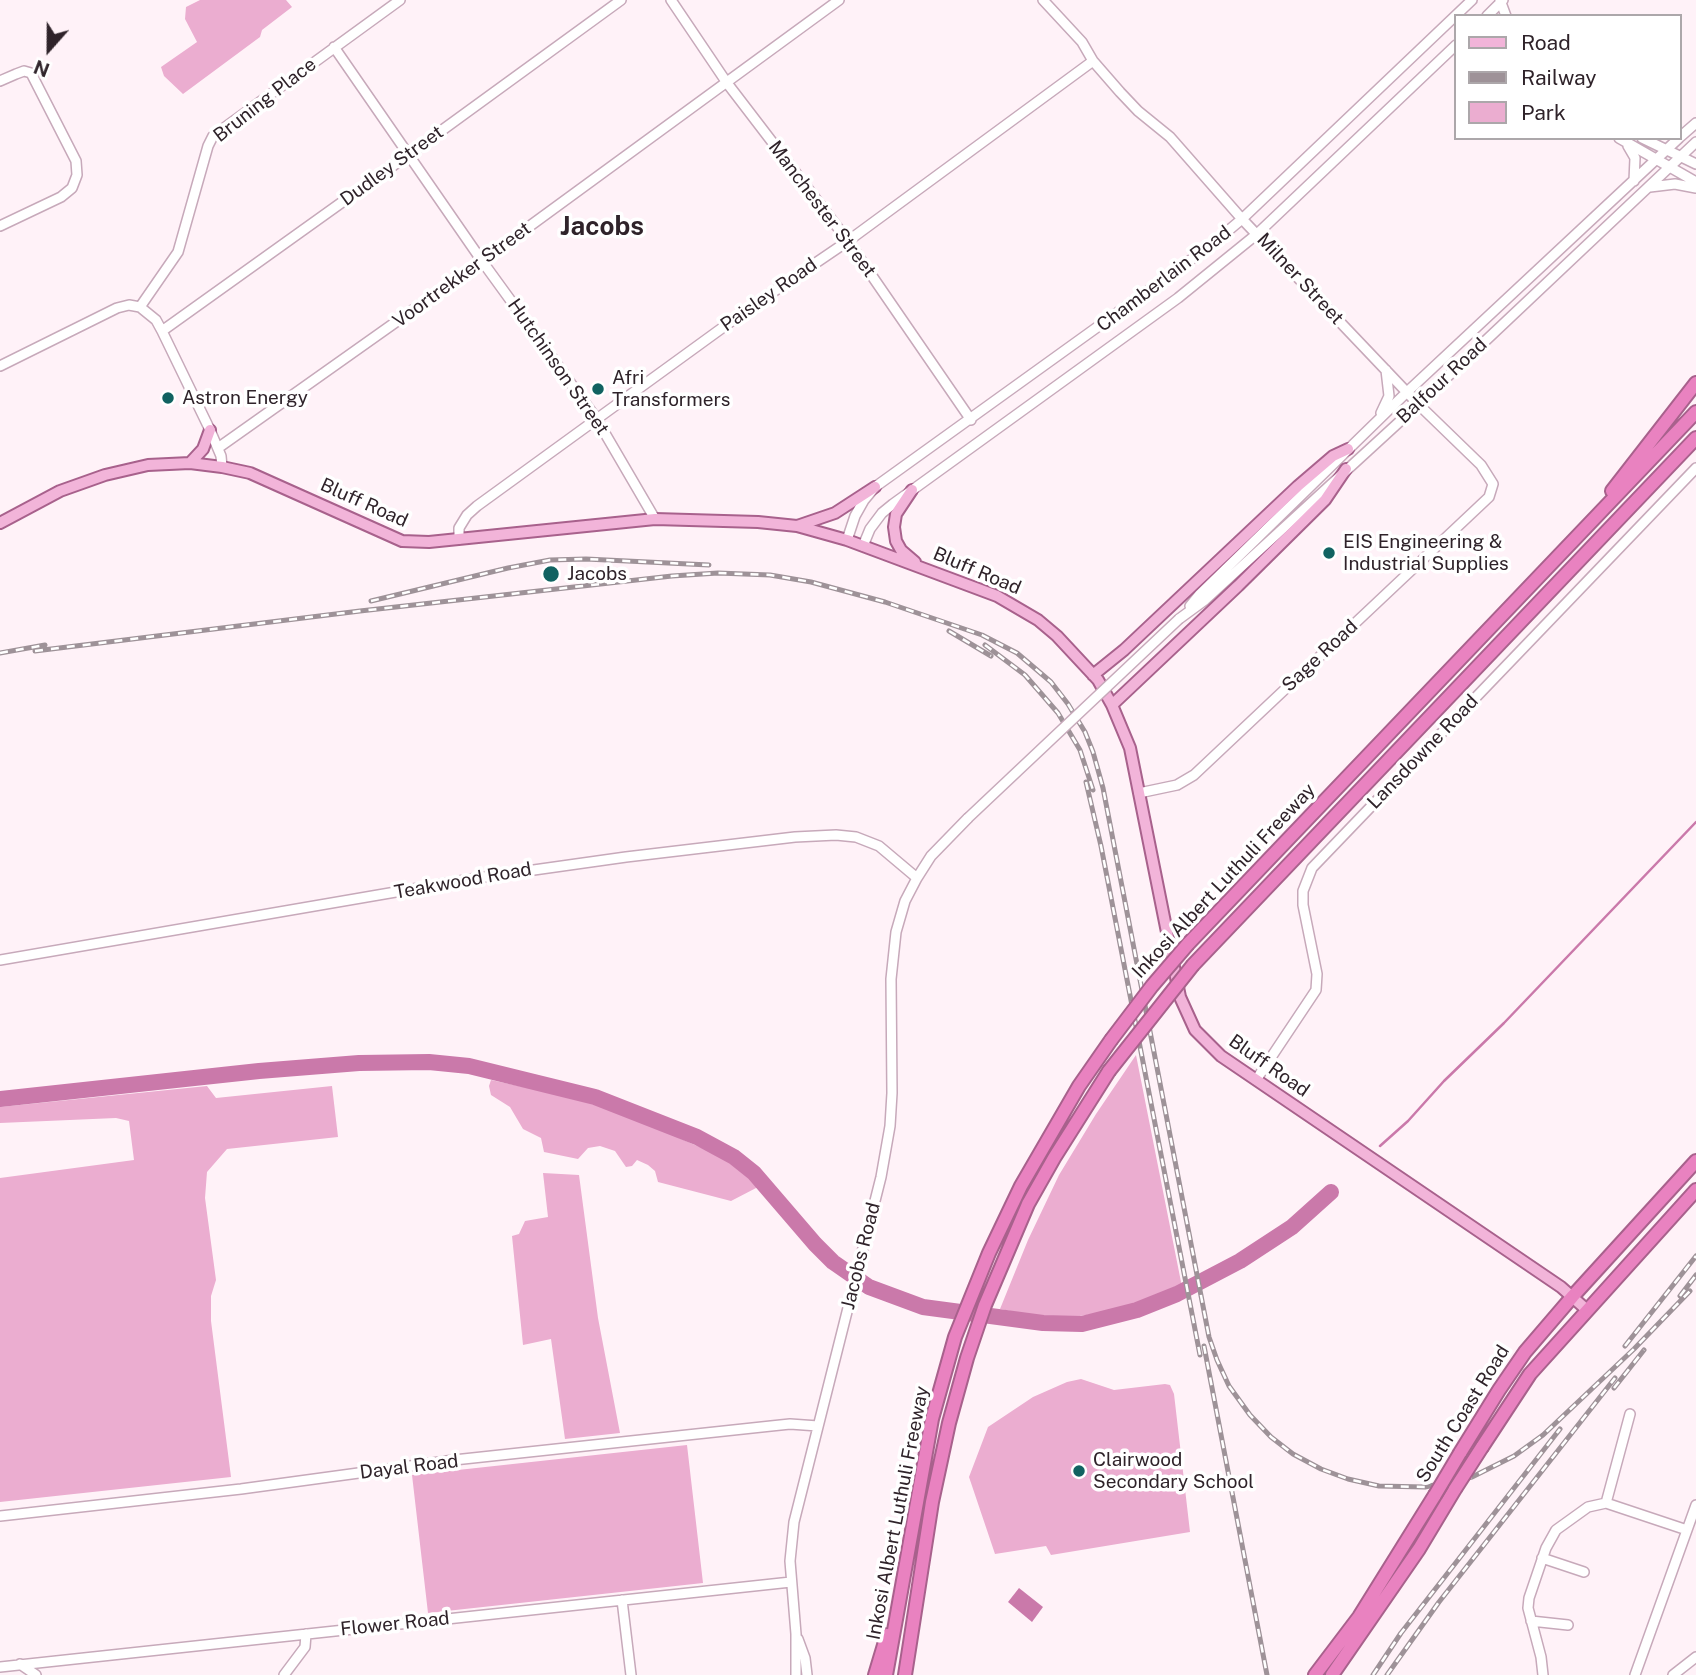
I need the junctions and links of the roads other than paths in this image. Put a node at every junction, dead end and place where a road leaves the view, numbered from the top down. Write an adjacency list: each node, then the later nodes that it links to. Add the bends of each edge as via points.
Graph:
1 (400, 0): 11 (street, Bruning Place)
2 (621, 0): 23 (street, Dudley Street)
3 (671, 0): 15 (street, Manchester Street)
4 (839, 0): 15 (street, Voortrekker Street)
5 (1043, 0): 13 (street, Milner Street, via 1082,42)
6 (1472, 0): 8 (street, Chamberlain Road)
7 (1502, 1): 9 (street)
8 (1457, 14)
9 (1489, 14)
10 (1454, 17): 32 (street, Chamberlain Road)
11 (334, 47): 23 (street, Hutchinson Street); 39 (street, Bruning Place, via 213,136 178,252)
12 (1454, 47): 34 (street, Chamberlain Road)
13 (1093, 61): 32 (street, Milner Street, via 1138,111 1170,137); 35 (street, Paisley Road)
14 (0, 82): 33 (street, via 24,71 31,73 76,161 77,175 72,188 61,197)
15 (727, 83): 35 (street, Manchester Street); 36 (street, Voortrekker Street)
16 (1696, 123): 17 (street, Balfour Road)
17 (1682, 136)
18 (1621, 140): 25 (street); 28 (street, via 1635,158)
19 (1647, 140): 22 (street)
20 (1678, 140): 22 (street, Balfour Road)
21 (1696, 142): 24 (street, Balfour Road)
22 (1667, 149): 24 (street); 25 (street, Balfour Road)
23 (408, 155): 36 (street, Hutchinson Street); 40 (street, Dudley Street)
24 (1682, 157): 26 (street); 27 (street, Balfour Road)
25 (1656, 160): 27 (street); 28 (street, Balfour Road)
26 (1696, 164)
27 (1671, 168): 29 (street); 30 (street, Balfour Road)
28 (1634, 181): 37 (street, Balfour Road)
29 (1696, 182)
30 (1649, 187): 31 (street, via 1675,184); 38 (street, Balfour Road)
31 (1696, 188)
32 (1242, 219): 34 (street, Milner Street); 48 (street, Chamberlain Road)
33 (0, 226)
34 (1257, 234): 42 (street, Milner Street); 59 (street, Chamberlain Road, via 1178,298)
35 (848, 241): 47 (street, Paisley Road); 48 (street, Manchester Street)
36 (482, 261): 47 (street, Hutchinson Street); 52 (street, Voortrekker Street)
37 (1537, 271): 38 (street); 44 (street, Balfour Road)
38 (1548, 283): 45 (street, Balfour Road)
39 (140, 307): 40 (street); 41 (street, via 117,307)
40 (162, 331): 50 (street)
41 (0, 366)
42 (1386, 370): 44 (street, Milner Street); 49 (street, via 1389,396)
43 (1696, 383): 67 (highway)
44 (1407, 392): 45 (street, Milner Street); 49 (street, Balfour Road)
45 (1418, 404): 57 (street, Balfour Road); 60 (street, Milner Street, via 1481,465 1493,484)
46 (1696, 412): 67 (highway, Inkosi Albert Luthuli Freeway)
47 (596, 418): 61 (street, Hutchinson Street); 64 (street, Paisley Road, via 477,506 459,528)
48 (971, 420): 58 (street, Chamberlain Road)
49 (1372, 427): 53 (street, Balfour Road)
50 (210, 430): 52 (street); 54 (main road, via 203,449)
51 (1694, 441): 95 (highway, Inkosi Albert Luthuli Freeway, bridge, via 1193,964 1109,1071 1028,1204 985,1305 940,1462)
52 (218, 448): 55 (street)
53 (1348, 449): 69 (street, Balfour Road); 70 (main road, via 1298,486)
54 (190, 463): 55 (main road, Bluff Road); 62 (main road, Bluff Road, via 148,466 94,479 60,491)
55 (222, 467): 64 (main road, Bluff Road, via 278,484 402,541)
56 (1696, 468): 75 (street, Lansdowne Road, via 1312,868 1303,905 1316,990)
57 (1346, 469): 69 (street, Balfour Road); 71 (main road, via 1325,500)
58 (875, 487): 63 (main road, via 835,513); 65 (street, Chamberlain Road, via 859,508)
59 (912, 490): 66 (street, Chamberlain Road, via 882,513); 68 (main road, via 896,514 894,527 901,550)
60 (1489, 497): 72 (street, Sage Road, via 1195,775 1177,785)
61 (655, 519): 63 (main road, Bluff Road); 64 (main road, Bluff Road)
62 (0, 523)
63 (797, 526): 65 (main road, Bluff Road)
64 (459, 539)
65 (847, 540): 66 (main road, Bluff Road)
66 (863, 546): 68 (main road, Bluff Road)
67 (1569, 547): 88 (highway, Inkosi Albert Luthuli Freeway, bridge, via 1188,944 1079,1086 1021,1186 956,1337 932,1419)
68 (919, 566): 70 (main road, Bluff Road, via 1030,614)
69 (1181, 617): 73 (street, Balfour Road, bridge, via 968,818 931,856)
70 (1093, 675): 71 (main road, Bluff Road)
71 (1112, 705): 72 (main road, Bluff Road, via 1130,748)
72 (1139, 793): 75 (main road, Bluff Road, via 1186,1015 1221,1056)
73 (917, 878): 74 (street, Teakwood Road, via 870,842 836,835 795,837 514,872); 81 (street, Jacobs Road, via 905,901 893,947 892,1093 881,1177)
74 (0, 960)
75 (1256, 1080): 78 (main road, Bluff Road)
76 (1696, 1161): 78 (highway, South Coast Road)
77 (1696, 1190): 79 (highway, South Coast Road)
78 (1573, 1296): 79 (main road, Bluff Road); 108 (highway, South Coast Road, bridge, via 1517,1363 1359,1617)
79 (1587, 1310): 109 (highway, South Coast Road, bridge, via 1530,1374)
80 (1630, 1414): 82 (street)
81 (818, 1426): 84 (street, Dayal Road, via 790,1424 454,1460); 89 (street, Jacobs Road, via 794,1522)
82 (1606, 1503): 85 (street); 86 (street, via 1588,1507 1564,1523 1550,1538)
83 (1696, 1505): 85 (street)
84 (0, 1516)
85 (1687, 1530): 111 (street)
86 (1542, 1558): 87 (street); 91 (street, via 1529,1598)
87 (1584, 1572)
88 (903, 1579): 104 (highway); 105 (highway, Inkosi Albert Luthuli Freeway)
89 (791, 1582): 90 (street, Flower Road); 94 (street, Jacobs Road)
90 (622, 1600): 93 (street, Flower Road); 101 (street)
91 (1531, 1621): 92 (street); 110 (street)
92 (1568, 1625)
93 (306, 1634): 97 (street, Flower Road); 100 (street, via 305,1647)
94 (796, 1634): 102 (street, Jacobs Road); 103 (street, Jacobs Road)
95 (911, 1642): 106 (highway, Inkosi Albert Luthuli Freeway); 107 (highway)
96 (1696, 1657): 112 (street)
97 (20, 1664): 98 (street, Flower Road); 99 (street)
98 (0, 1667)
99 (36, 1675)
100 (284, 1675)
101 (631, 1675)
102 (796, 1675)
103 (807, 1675)
104 (875, 1675)
105 (887, 1675)
106 (905, 1675)
107 (911, 1675)
108 (1315, 1675)
109 (1332, 1675)
110 (1543, 1675)
111 (1635, 1675)
112 (1673, 1675)

